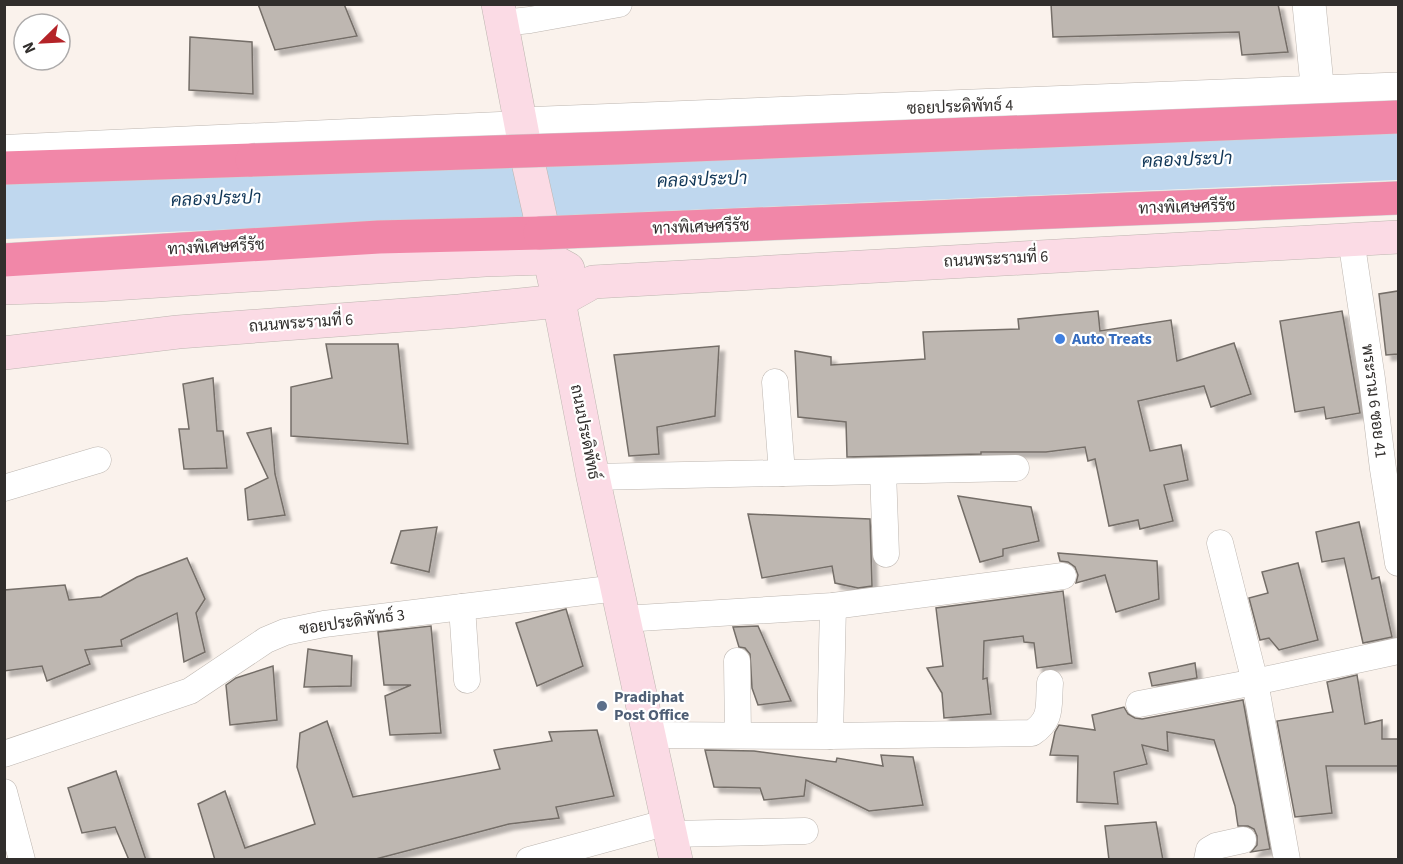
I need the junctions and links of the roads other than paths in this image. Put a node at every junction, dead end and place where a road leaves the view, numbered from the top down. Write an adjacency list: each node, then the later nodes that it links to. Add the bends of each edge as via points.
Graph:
1 (619, 4): 3 (street, via 530,20)
2 (1309, 4): 5 (street)
3 (500, 14): 7 (main road, ถนนประดิพัทธ์)
4 (1398, 89): 5 (street, ซอยประดิพัทธ์ 4)
5 (1318, 94): 7 (street, ซอยประดิพัทธ์ 4)
6 (1398, 117): 9 (highway, bridge)
7 (521, 124): 8 (street); 14 (main road, ถนนประดิพัทธ์)
8 (4, 148)
9 (4, 168)
10 (1398, 198): 13 (highway, ทางพิเศษศรีรัช, bridge, via 379,237)
11 (1398, 237): 12 (main road, ถนนพระรามที่ 6)
12 (1351, 239): 17 (main road, ถนนพระรามที่ 6); 24 (street, พระราม 6 ซอย 41)
13 (79, 255): 15 (highway, ทางพิเศษศรีรัช); 16 (highway)
14 (548, 258): 17 (main road); 18 (main road); 19 (main road, ถนนประดิพัทธ์)
15 (4, 260)
16 (4, 272)
17 (593, 282): 19 (main road, ถนนพระรามที่ 6)
18 (4, 288)
19 (559, 301): 20 (main road, ถนนพระรามที่ 6, via 177,332); 27 (main road, ถนนประดิพัทธ์)
20 (4, 353)
21 (776, 382): 26 (street)
22 (98, 460): 28 (street)
23 (1016, 468): 25 (street)
24 (1390, 469): 31 (street, พระราม 6 ซอย 41)
25 (883, 471): 26 (street); 30 (street)
26 (782, 473): 27 (street)
27 (593, 477): 33 (main road, ถนนประดิพัทธ์)
28 (4, 488)
29 (1220, 543): 39 (street)
30 (886, 554)
31 (1398, 562)
32 (1063, 576): 34 (street, ซอยประดิพัทธ์ 3)
33 (620, 603): 34 (street, ซอยประดิพัทธ์ 3); 35 (street, ซอยประดิพัทธ์ 3); 42 (main road, ถนนประดิพัทธ์)
34 (833, 606): 44 (street)
35 (462, 607): 38 (street); 45 (street, ซอยประดิพัทธ์ 3, via 285,632 266,640 190,691)
36 (1398, 651): 39 (street)
37 (736, 661): 43 (street)
38 (467, 680)
39 (1255, 682): 41 (street); 53 (street)
40 (1050, 683): 44 (street, via 1047,719 1032,733)
41 (1139, 704)
42 (648, 735): 43 (street); 48 (main road, ถนนประดิพัทธ์)
43 (738, 735): 44 (street)
44 (830, 736)
45 (4, 754)
46 (4, 792): 50 (street)
47 (805, 831): 48 (street)
48 (672, 839): 51 (street)
49 (1243, 840): 52 (street, via 1216,846 1209,850)
50 (22, 860)
51 (529, 860)
52 (1207, 860)
53 (1287, 860)

